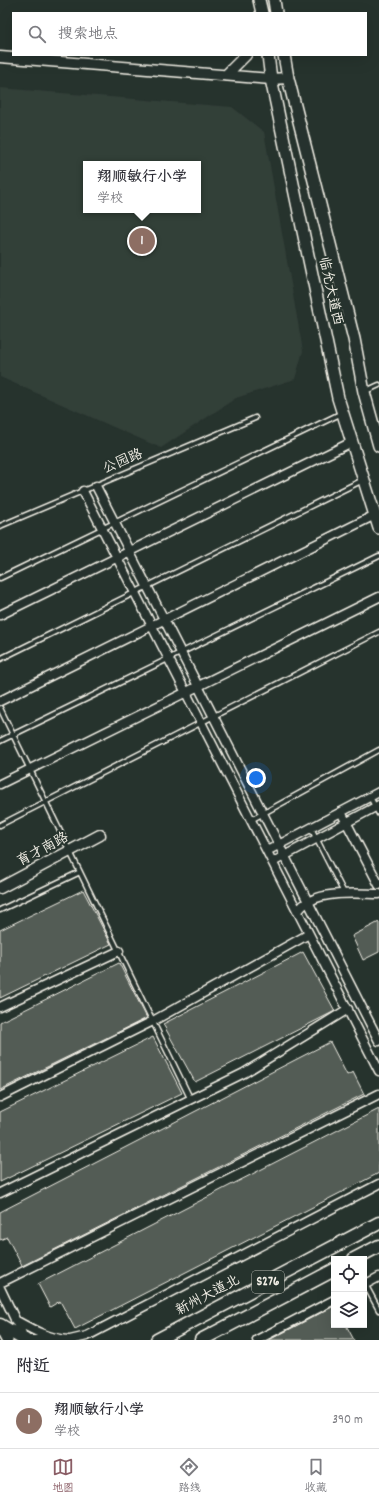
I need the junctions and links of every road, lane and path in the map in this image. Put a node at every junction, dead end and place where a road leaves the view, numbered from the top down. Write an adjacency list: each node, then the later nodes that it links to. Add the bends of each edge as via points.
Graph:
1 (259, 0): 3 (main road)
2 (274, 0): 4 (main road)
3 (262, 12)
4 (276, 12)
5 (245, 56): 9 (street)
6 (268, 56): 11 (main road, 临允大道西)
7 (284, 56): 10 (main road, 临允大道西)
8 (0, 57): 9 (street)
9 (226, 75): 11 (street)
10 (288, 78): 11 (street); 13 (main road, 临允大道西, via 354,339)
11 (271, 79): 14 (main road, 临允大道西)
12 (379, 385): 13 (lane)
13 (364, 392): 16 (main road, 临允大道西)
14 (342, 413): 17 (main road, 临允大道西); 23 (lane)
15 (255, 418): 20 (lane, 公园路)
16 (376, 422): 18 (main road, 临允大道西)
17 (352, 442): 19 (main road, 临允大道西); 27 (street)
18 (379, 446)
19 (364, 480): 22 (main road, 临允大道西); 31 (lane)
20 (96, 486): 21 (lane, 公园路); 23 (street)
21 (83, 491): 24 (lane, 公园路); 25 (street)
22 (375, 515): 26 (main road, 临允大道西); 35 (street)
23 (115, 522): 25 (lane); 27 (street)
24 (0, 526)
25 (102, 528): 29 (street); 30 (lane)
26 (379, 528)
27 (129, 551): 29 (street); 31 (street)
28 (379, 556): 38 (lane)
29 (117, 557): 32 (street); 34 (street)
30 (0, 578)
31 (147, 586): 32 (lane); 35 (street)
32 (135, 592): 36 (street); 40 (lane)
33 (379, 597): 41 (street)
34 (0, 615)
35 (164, 620): 36 (street); 38 (street)
36 (152, 626): 39 (street); 43 (street)
37 (379, 632): 45 (lane)
38 (181, 652): 39 (lane); 41 (street)
39 (168, 658): 42 (street); 47 (lane)
40 (0, 659)
41 (198, 686): 42 (street); 45 (street)
42 (186, 692): 46 (street); 50 (street)
43 (0, 701)
44 (0, 708): 47 (lane)
45 (213, 716): 46 (lane); 57 (street)
46 (201, 722): 54 (lane); 58 (street)
47 (13, 734): 48 (lane); 50 (lane)
48 (0, 741)
49 (379, 750): 57 (lane)
50 (30, 769): 51 (street); 54 (lane)
51 (0, 784)
52 (379, 792): 53 (street)
53 (370, 796): 55 (lane); 56 (street)
54 (46, 802): 60 (lane); 65 (lane)
55 (378, 809): 59 (street)
56 (341, 812): 59 (street); 61 (street)
57 (263, 813): 58 (lane); 64 (street)
58 (251, 820): 66 (street)
59 (347, 822): 63 (street); 70 (street)
60 (0, 825)
61 (311, 828): 63 (lane); 64 (street)
62 (100, 835): 65 (street, 育才南路)
63 (316, 839): 67 (street); 72 (lane)
64 (279, 845): 66 (street); 67 (street)
65 (70, 851): 69 (lane); 71 (street, 育才南路)
66 (267, 851): 68 (street)
67 (284, 856): 68 (street); 74 (street)
68 (273, 862): 76 (street)
69 (80, 872): 75 (lane); 78 (lane)
70 (379, 885)
71 (0, 888)
72 (344, 894): 73 (street); 74 (street)
73 (379, 894)
74 (308, 901): 76 (street); 82 (street)
75 (0, 910)
76 (298, 911): 77 (street)
77 (309, 934): 80 (street); 81 (street)
78 (119, 951): 79 (street); 81 (lane)
79 (0, 1007)
80 (348, 1009): 83 (street); 86 (street, via 244,1073)
81 (153, 1021): 85 (street); 86 (lane)
82 (379, 1041)
83 (379, 1071)
84 (379, 1094): 94 (street)
85 (0, 1097)
86 (191, 1100): 88 (street)
87 (379, 1184): 105 (street, via 87,1336)
88 (0, 1193)
89 (379, 1223): 106 (main road, 新州大道北 / S276)
90 (379, 1246): 91 (main road)
91 (360, 1256)
92 (331, 1272): 107 (main road, S276)
93 (379, 1277): 95 (street)
94 (0, 1283)
95 (367, 1283)
96 (0, 1288): 100 (street)
97 (367, 1289): 99 (lane)
98 (331, 1302): 108 (street)
99 (379, 1310)
100 (15, 1320): 102 (street); 104 (street)
101 (0, 1326): 103 (main road); 104 (main road)
102 (54, 1339): 104 (street); 105 (street)
103 (6, 1340)
104 (25, 1340)
105 (69, 1340)
106 (157, 1340)
107 (201, 1340)
108 (257, 1340)

